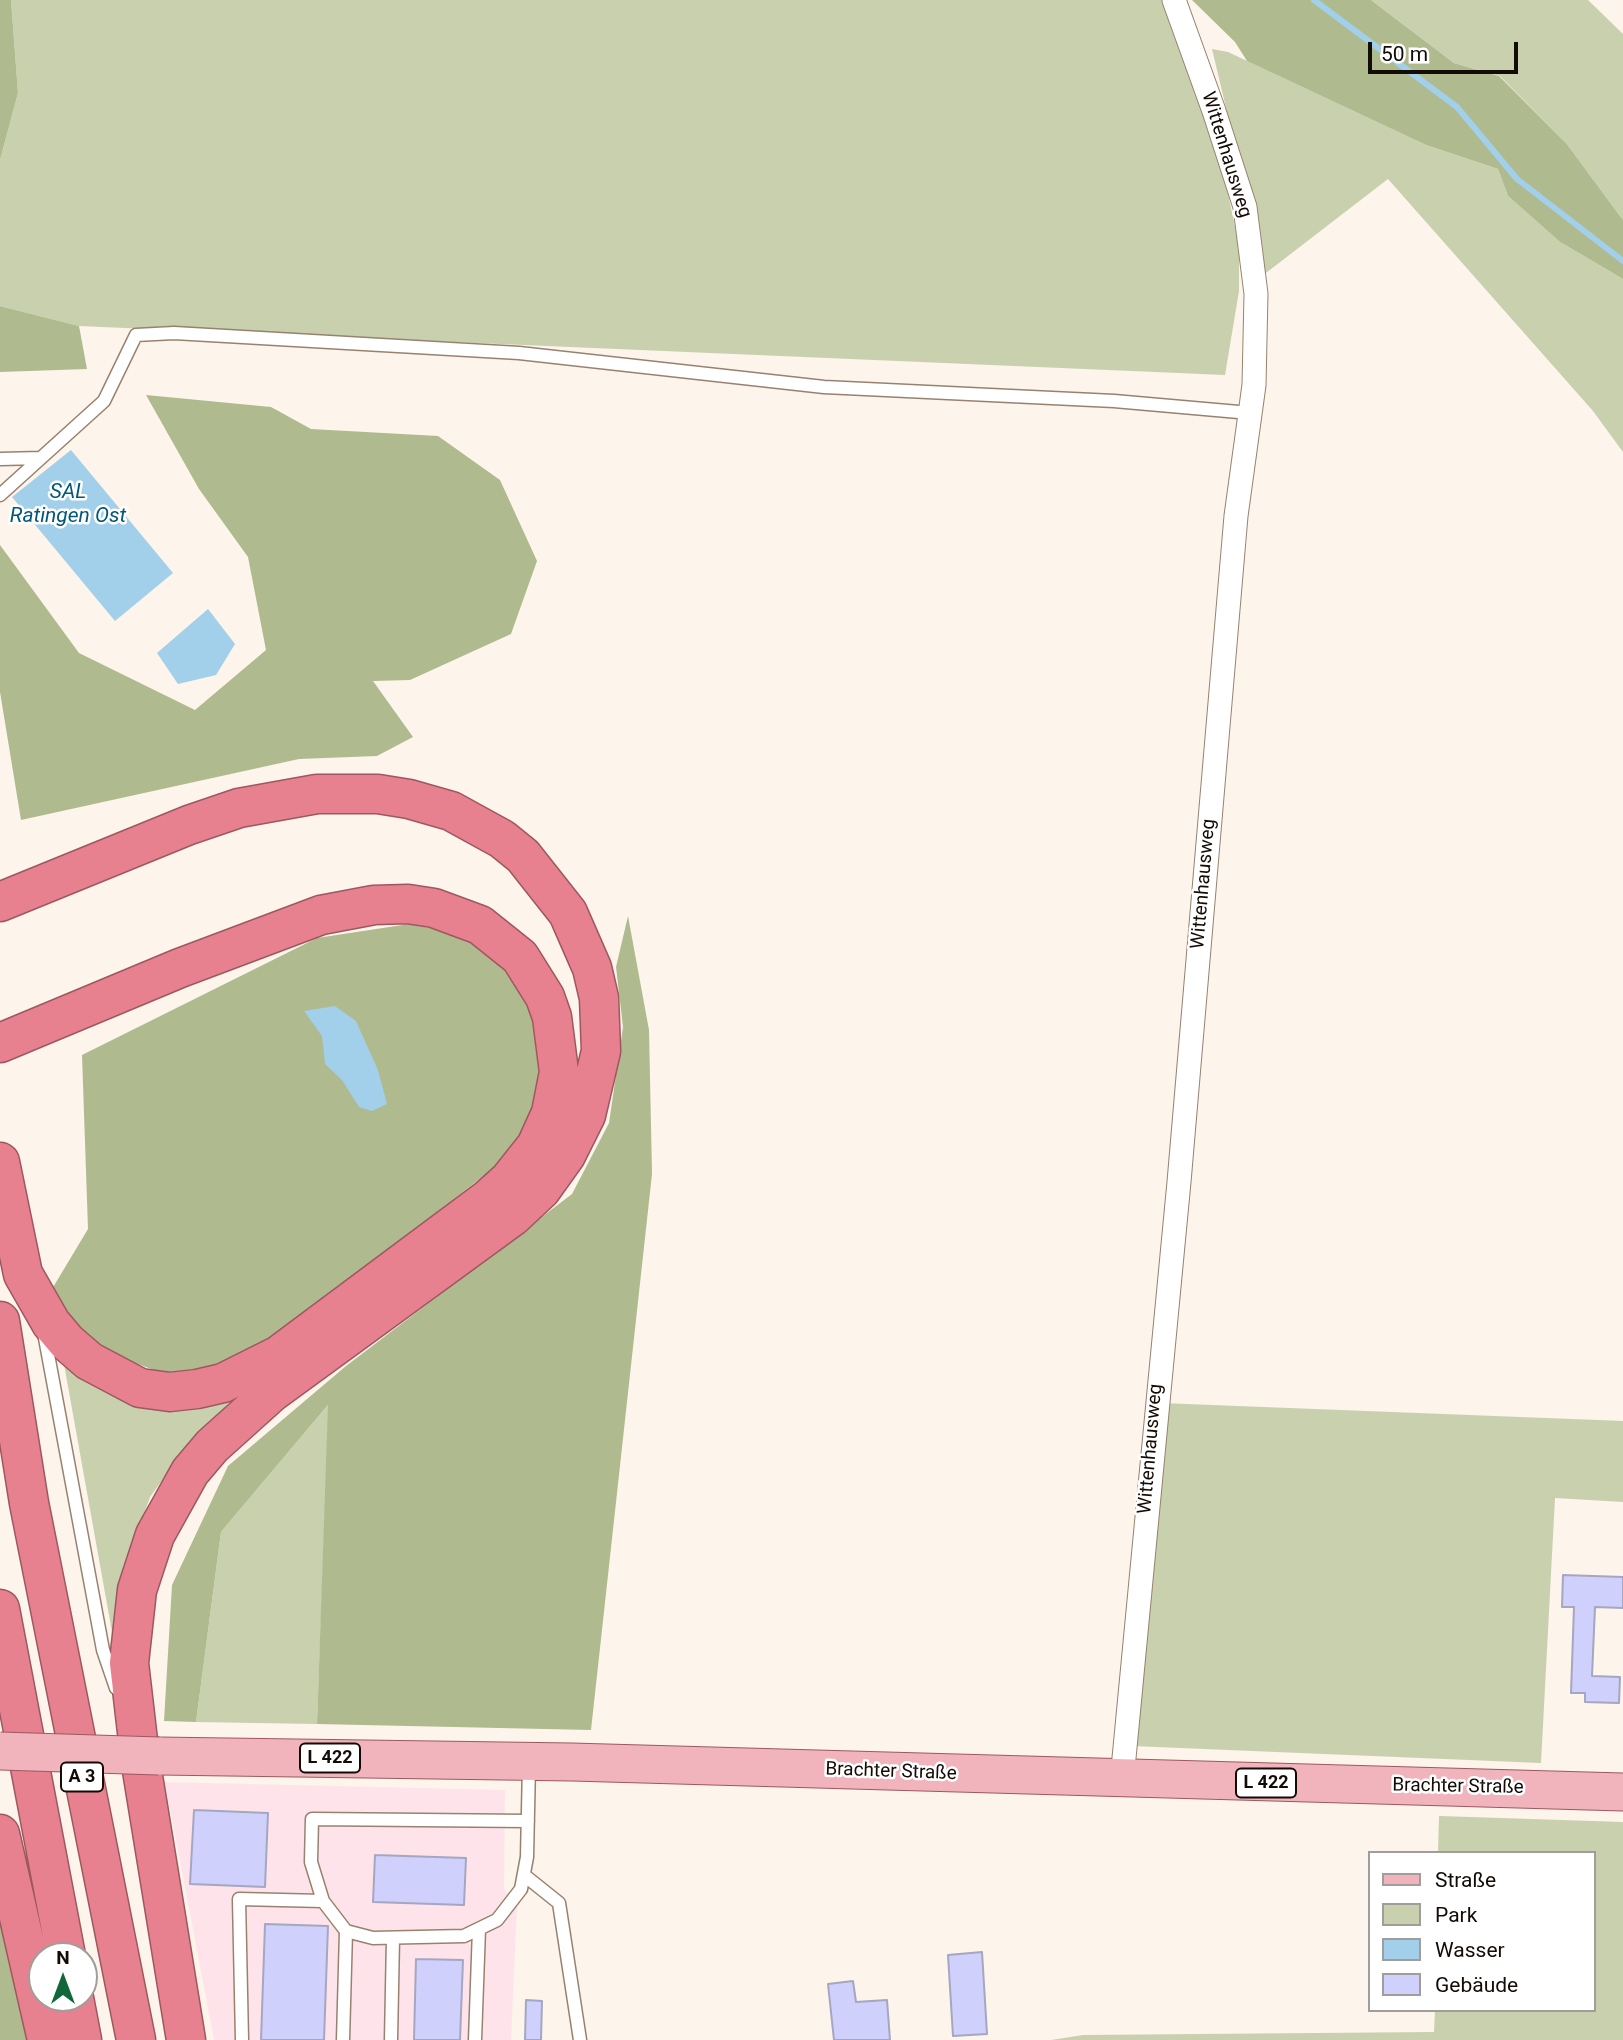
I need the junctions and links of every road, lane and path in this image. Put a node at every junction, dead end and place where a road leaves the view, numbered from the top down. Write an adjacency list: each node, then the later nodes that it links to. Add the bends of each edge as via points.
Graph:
1 (1174, 0): 2 (street, Wittenhausweg, via 1244,207 1256,294)
2 (1250, 413): 3 (lane, via 1114,401 824,387 519,353 174,333 136,335 104,401); 15 (street, Wittenhausweg, via 1236,516)
3 (41, 458): 4 (lane); 5 (lane)
4 (0, 459)
5 (0, 495)
6 (15, 896): 13 (highway, via 239,808 317,794 409,799 460,816 523,856 568,913 592,968 599,998 601,1051 586,1115 541,1190 512,1217 271,1394 212,1446 170,1504 142,1567 132,1622 130,1676)
7 (0, 1043): 9 (highway, via 321,915 374,905 434,908 480,925 520,957 552,1017 559,1072 556,1095 527,1160 488,1199 279,1355 223,1383 170,1392 140,1388 89,1361 67,1342)
8 (0, 1161): 9 (highway, via 23,1274)
9 (39, 1303): 13 (lane, via 103,1650)
10 (0, 1321): 28 (highway, A 3, via 34,1528)
11 (0, 1609): 24 (highway, A 3)
12 (0, 1751): 13 (main road, L 422, bridge)
13 (149, 1757): 14 (main road, Brachter Straße / L 422); 29 (highway)
14 (529, 1762): 15 (main road, Brachter Straße / L 422); 17 (lane)
15 (1122, 1779): 16 (main road, Brachter Straße / L 422)
16 (1623, 1792)
17 (528, 1821): 19 (lane); 20 (lane, via 312,1819 310,1862)
18 (0, 1834): 26 (highway)
19 (524, 1875): 21 (lane, via 521,1889 497,1920); 34 (lane, via 559,1903)
20 (323, 1901): 22 (lane); 30 (lane, via 239,1899)
21 (479, 1929): 23 (lane, via 464,1936); 33 (lane)
22 (346, 1931): 23 (lane); 31 (lane)
23 (393, 1938): 32 (lane)
24 (63, 1942)
25 (77, 2012): 27 (highway)
26 (47, 2040)
27 (82, 2040)
28 (136, 2040)
29 (186, 2040)
30 (242, 2040)
31 (343, 2040)
32 (391, 2040)
33 (475, 2040)
34 (580, 2040)

